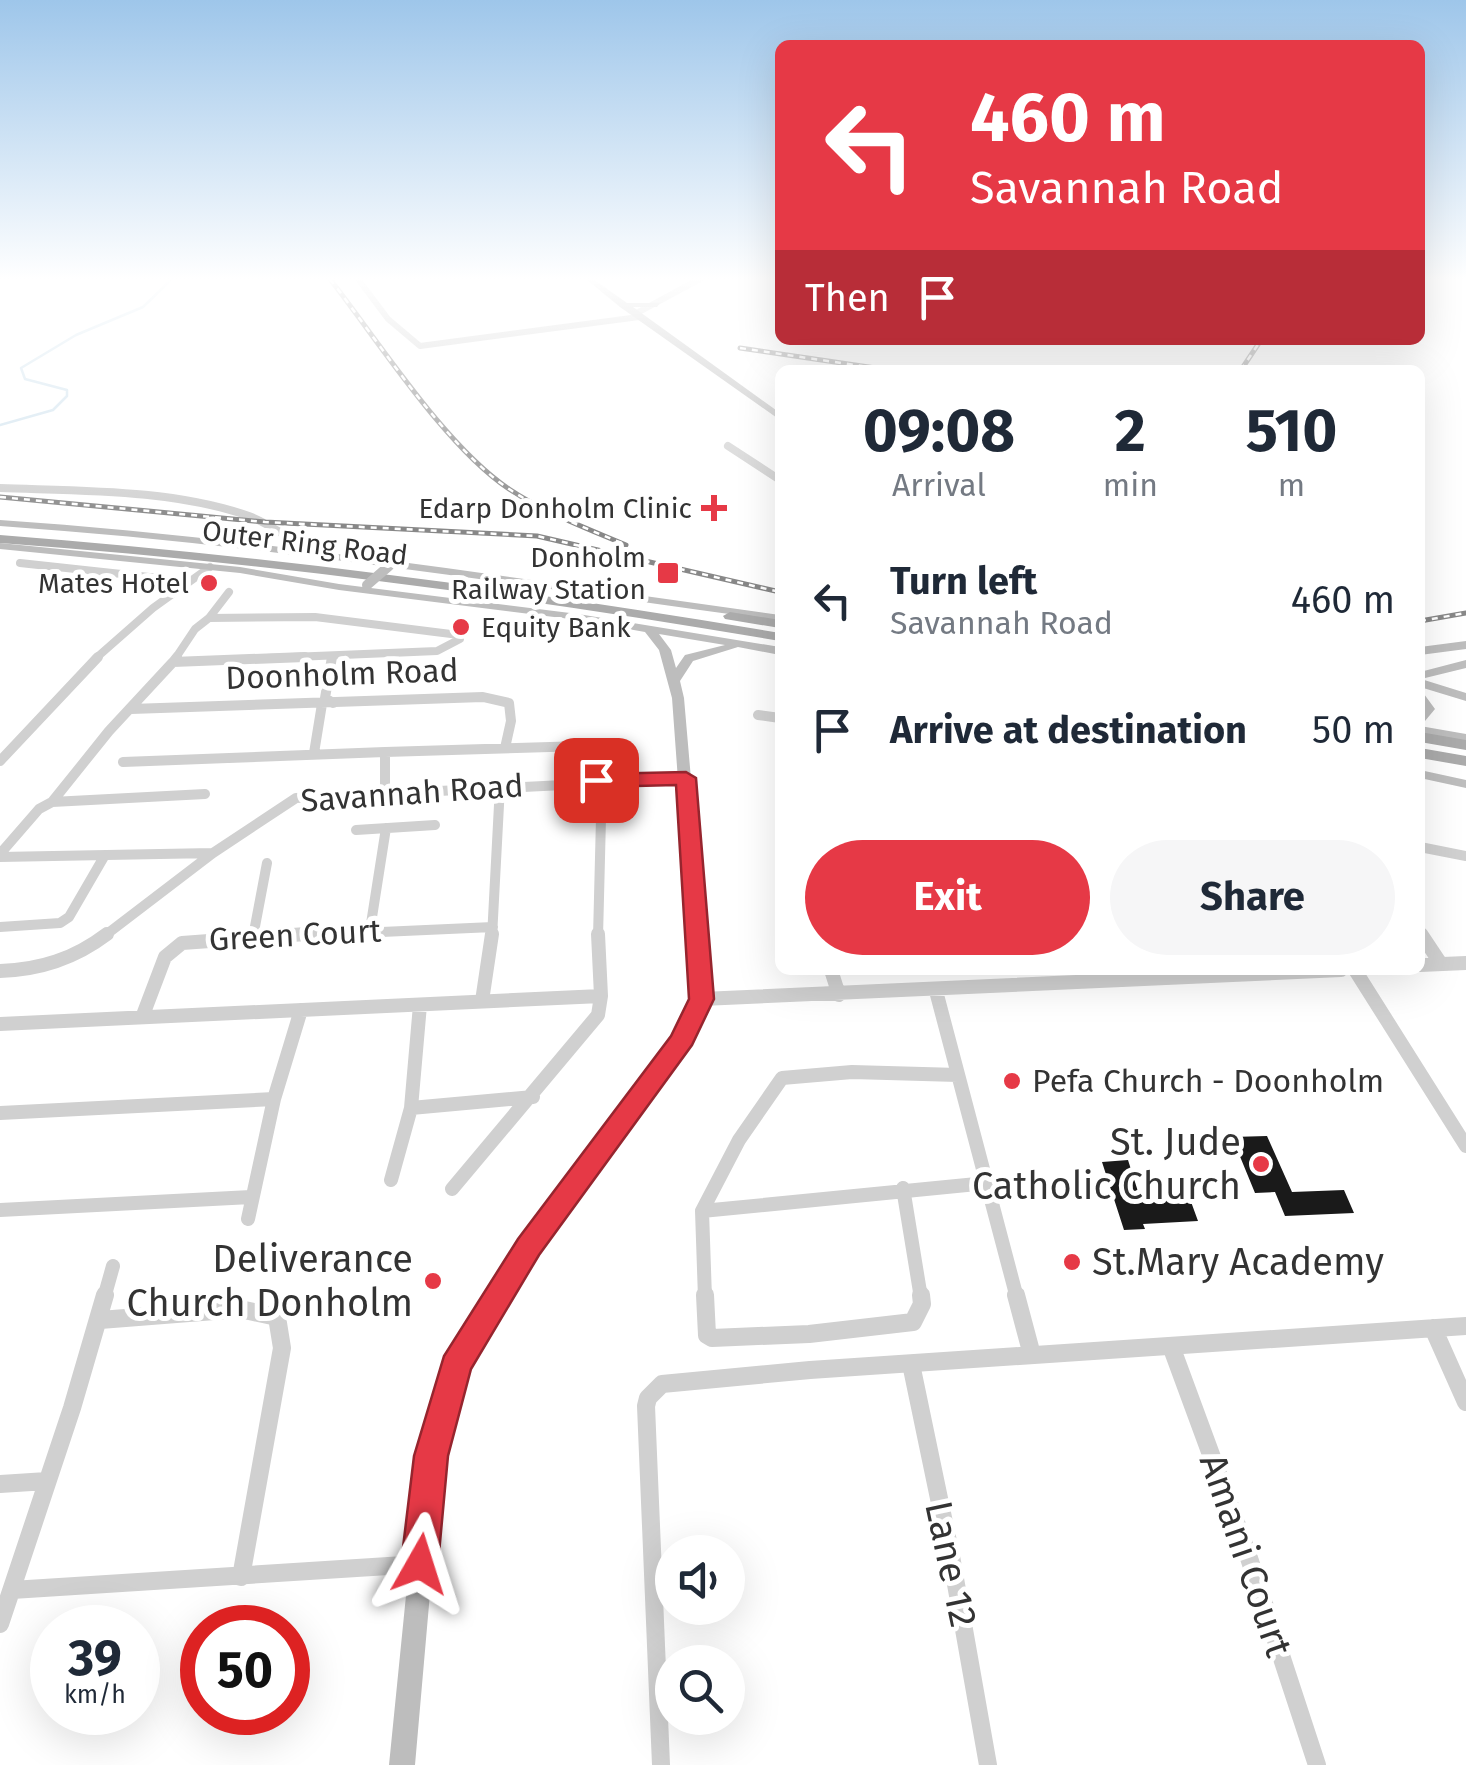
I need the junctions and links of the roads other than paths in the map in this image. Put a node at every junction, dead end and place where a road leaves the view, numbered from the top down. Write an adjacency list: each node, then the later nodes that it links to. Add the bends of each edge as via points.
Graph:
1 (702, 361): 2 (main road)
2 (775, 413)
3 (728, 446): 4 (street)
4 (775, 477)
5 (0, 488): 9 (street, via 238,512)
6 (0, 526): 9 (main road, Outer Ring Road); 17 (main road, Outer Ring Road, via 283,554)
7 (0, 539): 20 (main road, Outer Ring Road, via 356,574)
8 (0, 546): 12 (main road)
9 (318, 552): 11 (main road, Outer Ring Road)
10 (20, 563): 13 (street)
11 (391, 563): 14 (main road, bridge); 18 (main road, Outer Ring Road)
12 (210, 567): 13 (street); 14 (main road)
13 (186, 581): 44 (street, via 44,711)
14 (364, 588): 19 (main road)
15 (228, 592): 16 (street)
16 (209, 618): 25 (street, via 315,618 459,635 454,646 437,651); 26 (street)
17 (775, 620)
18 (775, 620)
19 (648, 628): 21 (main road); 29 (main road)
20 (775, 636)
21 (745, 644): 23 (main road); 29 (main road, via 696,654)
22 (1466, 645): 24 (main road)
23 (775, 650)
24 (1425, 650)
25 (332, 656): 26 (street); 32 (street)
26 (174, 662): 33 (street)
27 (1466, 664): 28 (main road)
28 (1425, 678)
29 (675, 679): 49 (main road)
30 (1425, 682): 31 (main road)
31 (1466, 697)
32 (327, 704): 33 (street, Doonholm Road); 39 (street, Doonholm Road, via 502,700 510,710); 41 (street)
33 (131, 709): 54 (street)
34 (758, 715): 35 (street)
35 (775, 717)
36 (1425, 734): 37 (main road)
37 (1466, 742)
38 (584, 746): 39 (street)
39 (505, 748): 40 (street)
40 (385, 752): 41 (street); 52 (street)
41 (314, 753): 45 (street)
42 (1425, 754): 43 (main road)
43 (1466, 761)
44 (0, 762)
45 (122, 762)
46 (1425, 771): 48 (main road)
47 (1425, 772): 50 (main road)
48 (1466, 775)
49 (686, 778): 51 (street, Savannah Road); 82 (main road)
50 (1466, 784)
51 (500, 786): 52 (street, Savannah Road); 66 (street)
52 (386, 792): 60 (street, Savannah Road, via 296,798)
53 (205, 794): 54 (street)
54 (52, 802): 61 (street)
55 (601, 818): 81 (street)
56 (435, 825): 57 (street)
57 (386, 828): 58 (street); 67 (street)
58 (356, 830)
59 (1425, 848): 63 (street)
60 (213, 853): 62 (street); 73 (street, Savannah Road, via 69,958)
61 (0, 855): 62 (street)
62 (105, 855): 65 (street, via 69,917)
63 (1466, 856)
64 (267, 863): 68 (street)
65 (0, 927)
66 (493, 927): 67 (street, Green Court); 83 (street)
67 (370, 930): 68 (street, Green Court)
68 (253, 937): 86 (street, Green Court, via 194,940 172,949)
69 (1425, 941): 71 (street)
70 (1466, 963): 71 (street)
71 (1441, 964): 72 (street)
72 (1425, 965)
73 (0, 971)
74 (833, 975): 80 (street)
75 (1038, 975): 78 (street)
76 (1196, 975): 78 (street)
77 (1357, 975): 93 (street)
78 (1041, 985): 79 (street)
79 (936, 992): 80 (street); 88 (street)
80 (839, 995): 82 (street)
81 (601, 996): 83 (street); 89 (street, via 598,1015)
82 (702, 999): 112 (main road, via 683,1039 529,1247 456,1366 431,1456)
83 (482, 1001): 84 (street)
84 (420, 1005): 85 (street); 91 (street)
85 (301, 1010): 86 (street); 90 (street)
86 (143, 1015): 87 (street)
87 (0, 1024)
88 (958, 1074): 95 (street); 100 (street, via 782,1078)
89 (533, 1097): 91 (street); 96 (street)
90 (274, 1099): 92 (street); 98 (street)
91 (411, 1108): 94 (street)
92 (0, 1114)
93 (1466, 1146)
94 (391, 1180)
95 (987, 1183): 97 (street); 107 (street)
96 (452, 1188)
97 (903, 1188): 100 (street); 100 (street, via 922,1304 914,1322 810,1334 707,1334)
98 (251, 1197): 99 (street); 101 (street)
99 (0, 1210)
100 (702, 1211)
101 (248, 1220)
102 (113, 1266): 103 (street)
103 (100, 1320): 110 (street); 113 (street, via 240,1309 277,1317 282,1348)
104 (1466, 1326): 105 (street)
105 (1432, 1328): 106 (street); 109 (street)
106 (1171, 1346): 107 (street); 119 (street, Amani Court)
107 (1032, 1356): 108 (street)
108 (911, 1364): 117 (street, via 672,1380 648,1398); 118 (street, Lane 12)
109 (1466, 1402)
110 (47, 1481): 111 (street); 114 (street)
111 (0, 1484)
112 (420, 1564): 113 (street); 116 (main road)
113 (241, 1577): 114 (street)
114 (12, 1590): 115 (street)
115 (0, 1624)
116 (402, 1765)
117 (661, 1765)
118 (988, 1765)
119 (1318, 1765)

